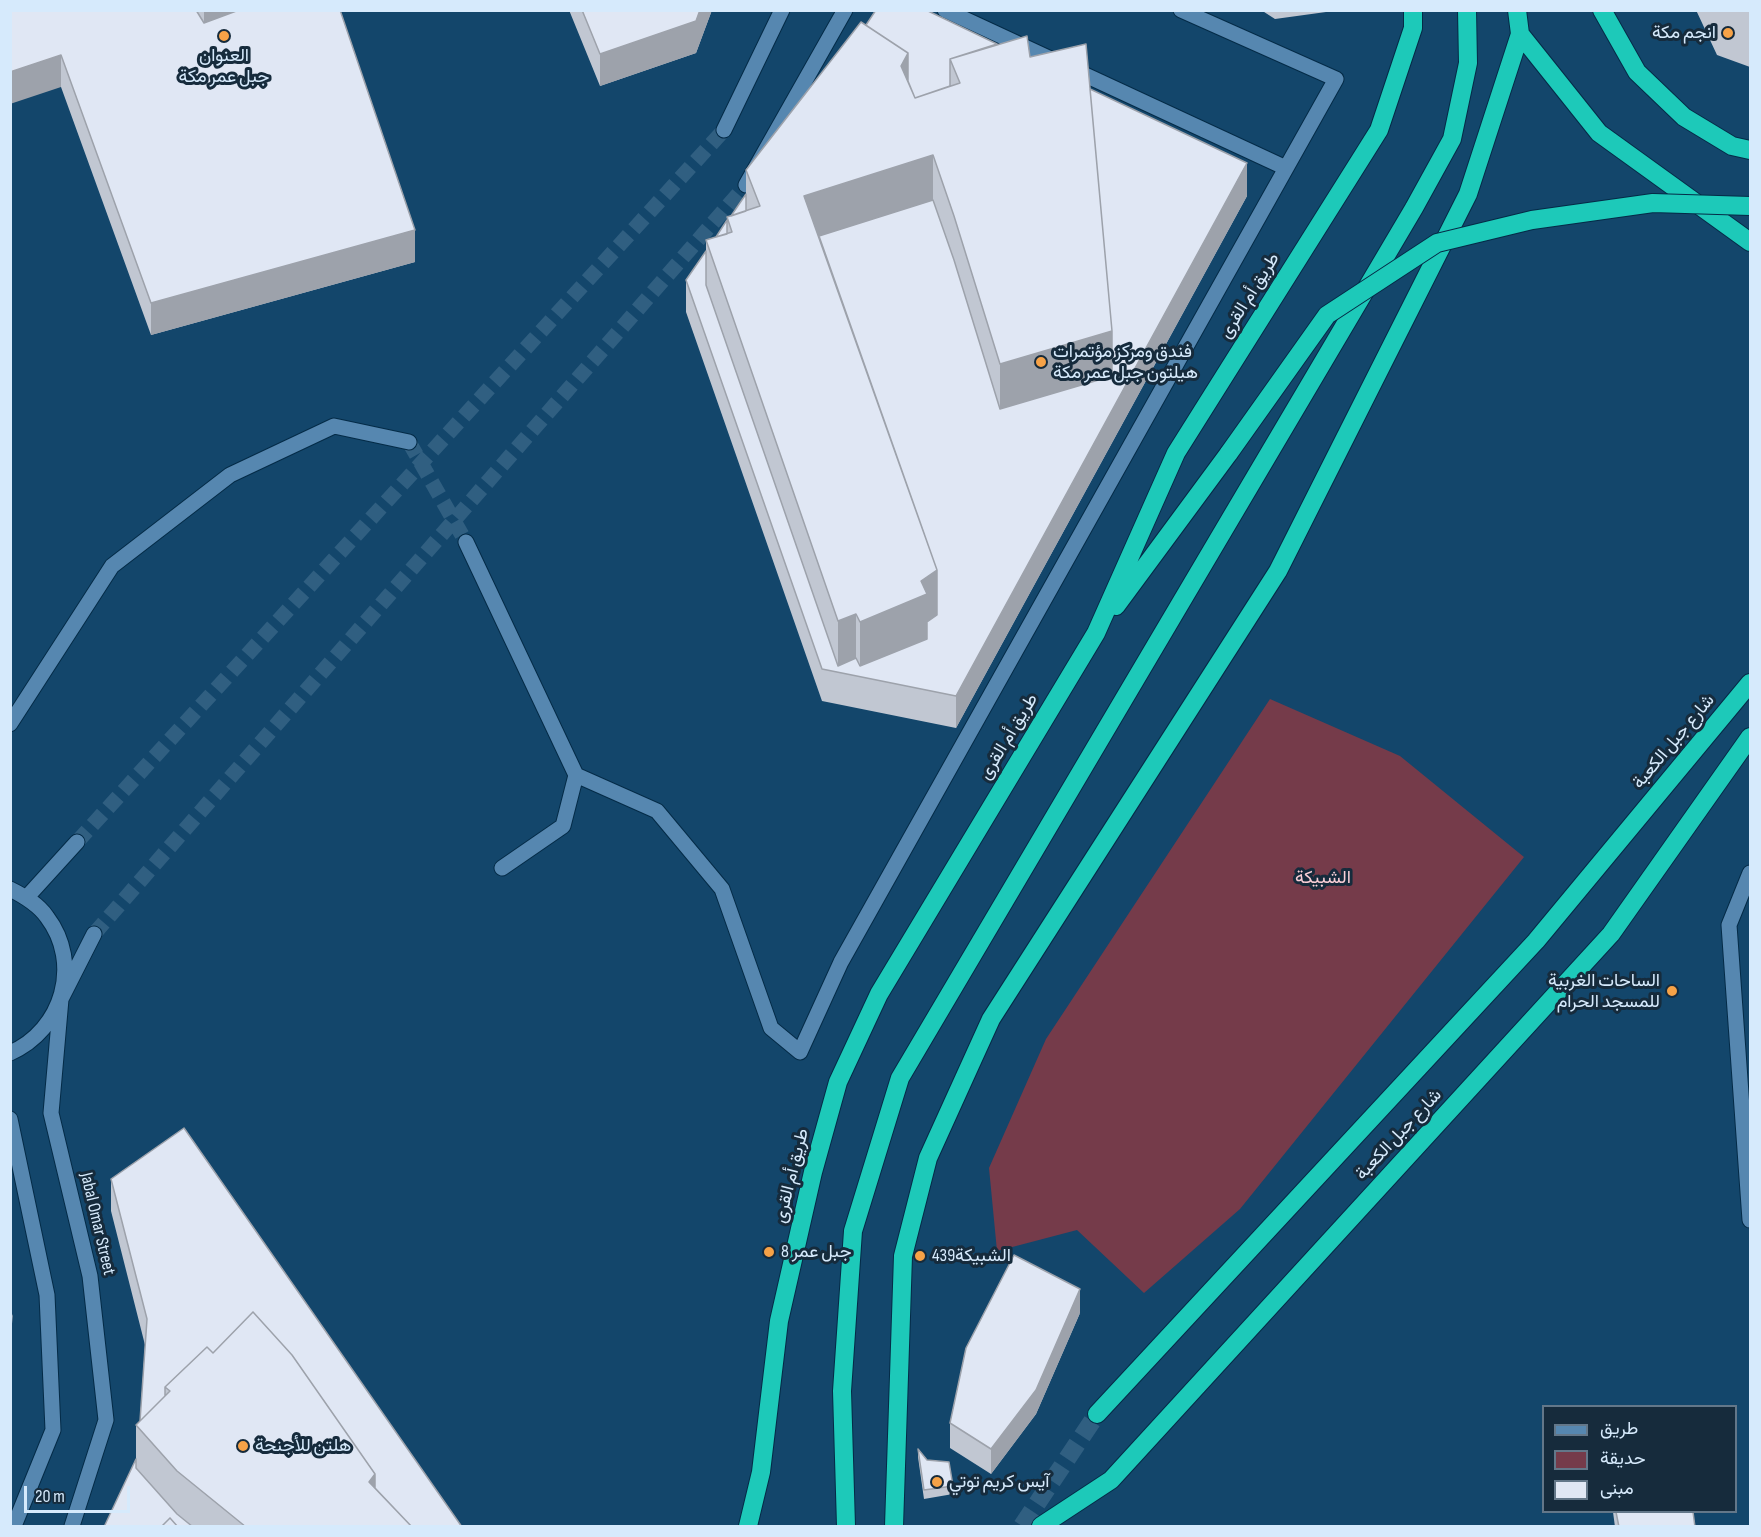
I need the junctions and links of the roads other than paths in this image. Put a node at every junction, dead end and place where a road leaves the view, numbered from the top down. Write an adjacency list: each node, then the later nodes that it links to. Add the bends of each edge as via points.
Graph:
1 (782, 10): 10 (street)
2 (845, 10): 13 (street)
3 (945, 10): 12 (street)
4 (1181, 10): 12 (street, via 1336,79)
5 (1413, 10): 18 (highway, طريق أم القرى, via 1413,28 1379,130 1176,453)
6 (1467, 10): 38 (highway, via 1468,63 1452,139 900,1078 853,1231 842,1390)
7 (1517, 10): 9 (highway)
8 (1602, 10): 11 (highway, via 1637,72 1684,117 1732,146)
9 (1520, 34): 15 (highway, via 1599,133); 39 (highway, via 1468,194 1278,571 991,1019 928,1158 903,1256)
10 (724, 130)
11 (1750, 150)
12 (1286, 168): 22 (street, via 841,962 800,1052 771,1028 722,889 657,811)
13 (746, 185)
14 (1750, 206): 18 (highway, bridge, via 1653,203 1532,220 1437,243 1327,315)
15 (1750, 242)
16 (410, 442): 20 (street, via 334,426 230,475 112,566)
17 (466, 542): 22 (street)
18 (1096, 633): 37 (highway, طريق أم القرى, via 879,994 838,1082 779,1321 761,1472)
19 (1750, 683): 34 (highway, شارع جبل الكعبة, via 1536,941)
20 (10, 724)
21 (1750, 737): 40 (highway, شارع جبل الكعبة, via 1611,934 1111,1480)
22 (576, 775): 24 (street, via 563,826)
23 (77, 842): 27 (street)
24 (502, 868)
25 (1750, 873): 32 (street, via 1729,925)
26 (10, 889): 27 (street)
27 (27, 897): 29 (street, via 47,917 60,942 66,970)
28 (94, 934): 29 (street, Jabal Omar Street)
29 (61, 999): 30 (street, via 47,1025 25,1046); 36 (street, Jabal Omar Street, via 51,1113 90,1276 106,1420)
30 (10, 1053)
31 (10, 1119): 35 (street, via 47,1295 53,1430)
32 (1749, 1164): 33 (street)
33 (1750, 1220)
34 (1097, 1414)
35 (14, 1527)
36 (72, 1527)
37 (748, 1527)
38 (846, 1527)
39 (894, 1527)
40 (1041, 1527)

